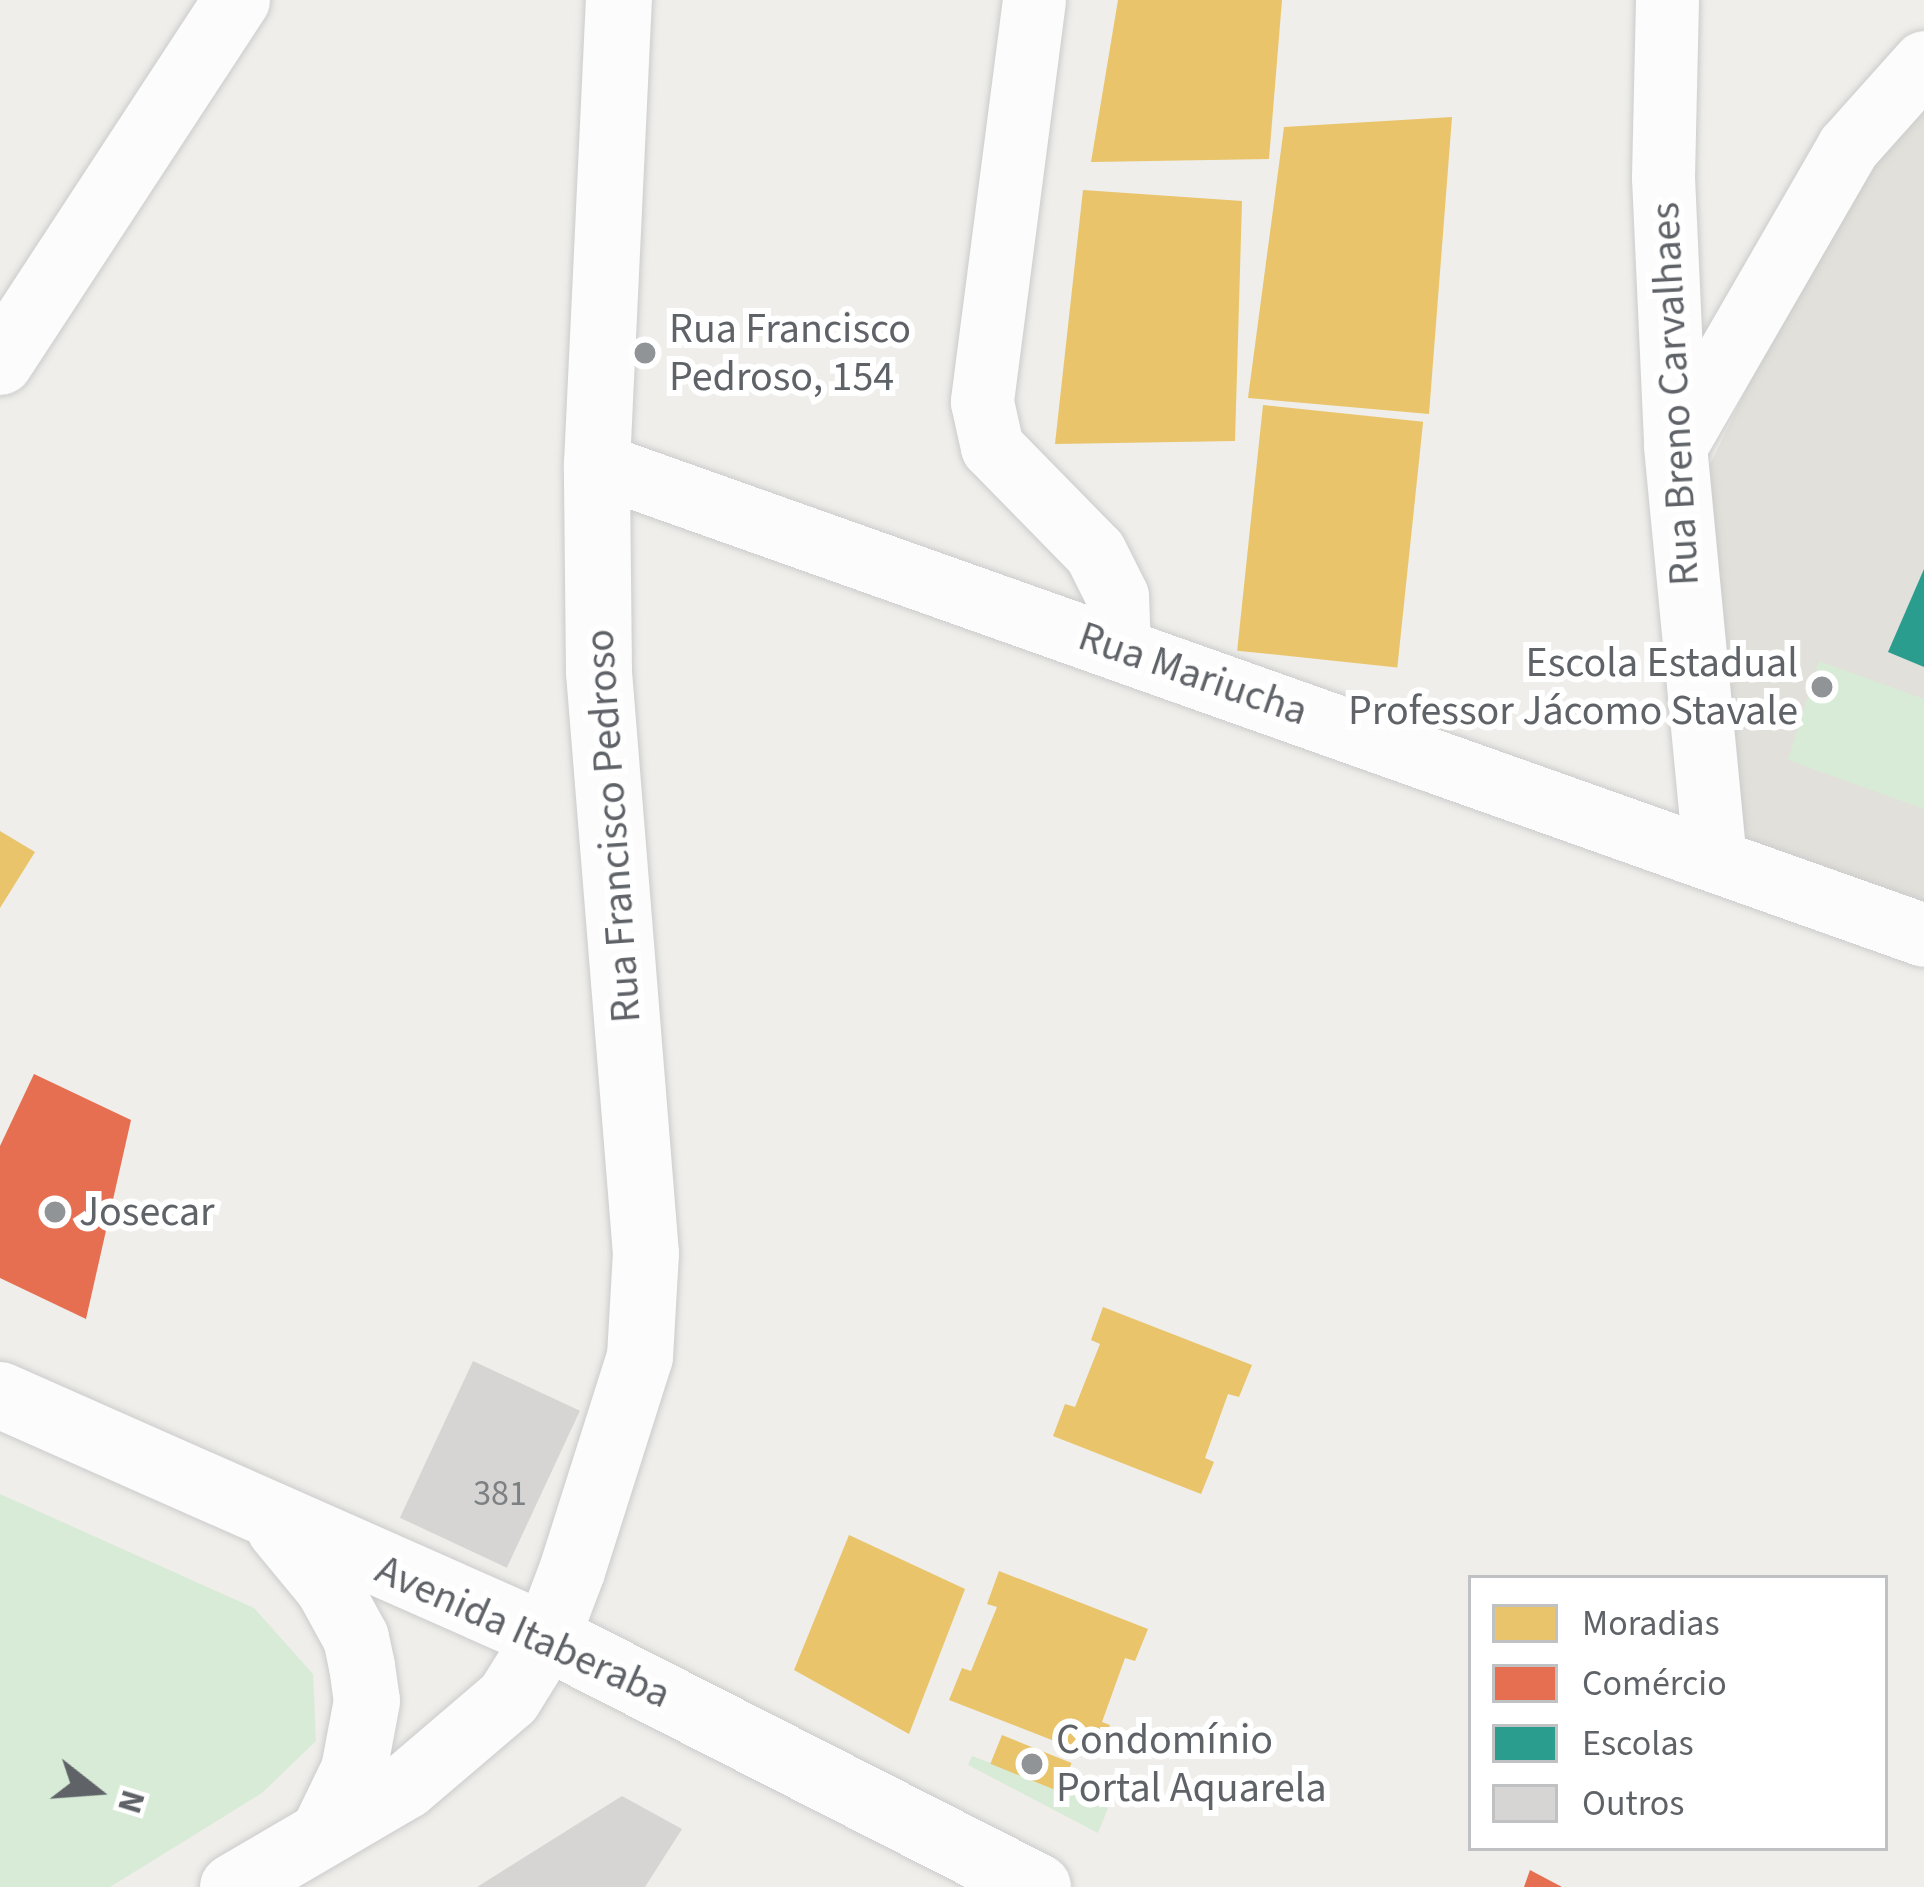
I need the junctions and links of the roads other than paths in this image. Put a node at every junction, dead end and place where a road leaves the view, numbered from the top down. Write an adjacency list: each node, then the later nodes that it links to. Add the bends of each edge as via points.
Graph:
1 (237, 0): 6 (street)
2 (620, 0): 8 (street, Rua Francisco Pedroso)
3 (1034, 0): 9 (street, via 982,402 992,447 1095,552 1117,596)
4 (1667, 0): 7 (street, Rua Breno Carvalhaes, via 1663,177)
5 (1924, 62): 7 (street, via 1849,147)
6 (0, 362)
7 (1675, 446): 10 (street, Rua Breno Carvalhaes)
8 (598, 464): 9 (street, Rua Mariucha); 14 (street, Rua Francisco Pedroso, via 611,892 646,1254 640,1357)
9 (1119, 648): 10 (street, Rua Mariucha)
10 (1715, 858): 11 (street, Rua Mariucha)
11 (1924, 934)
12 (0, 1395): 13 (street, Avenida Itaberaba)
13 (275, 1523): 14 (street, Avenida Itaberaba); 15 (street, via 328,1587 362,1666 367,1701 354,1771)
14 (547, 1636): 15 (street, Rua Francisco Pedroso, via 509,1698 463,1745); 17 (street, Avenida Itaberaba)
15 (326, 1828): 16 (street, Rua Francisco Pedroso)
16 (233, 1887)
17 (1038, 1887)

